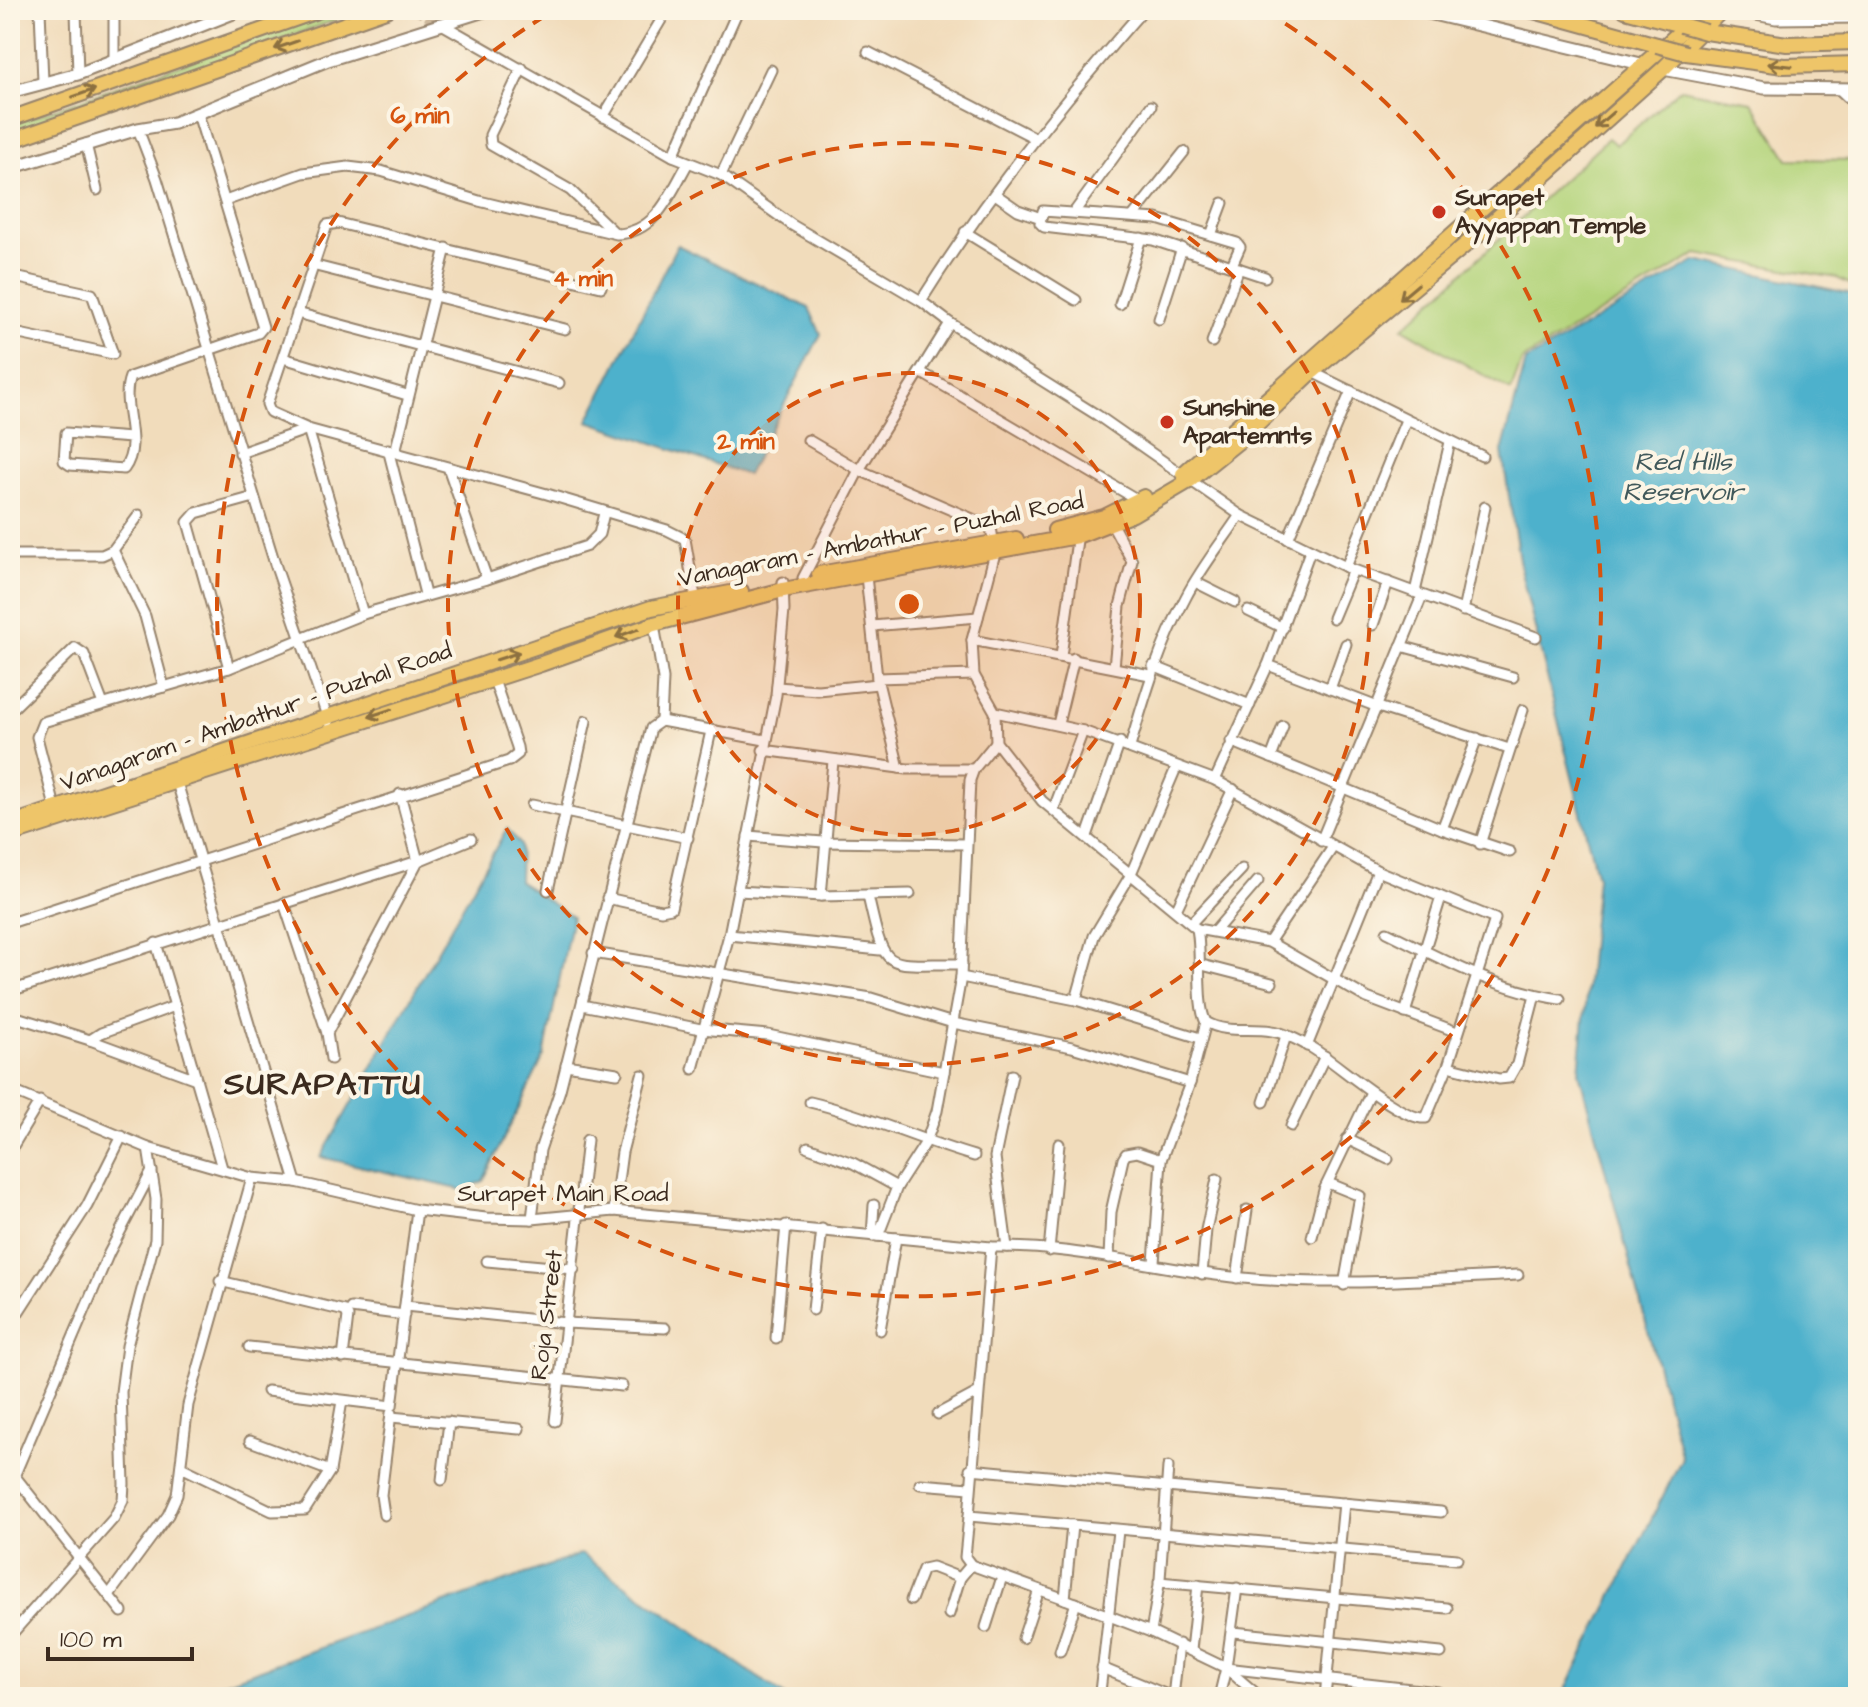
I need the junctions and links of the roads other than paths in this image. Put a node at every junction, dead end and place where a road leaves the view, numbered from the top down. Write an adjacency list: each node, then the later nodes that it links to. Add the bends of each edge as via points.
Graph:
1 (40, 10): 28 (street)
2 (114, 10): 21 (street)
3 (241, 10): 21 (street)
4 (320, 10): 36 (main road, one-way to 4)
5 (386, 10): 39 (main road, one-way to 39)
6 (487, 10): 18 (street)
7 (667, 10): 35 (street)
8 (738, 10): 42 (street)
9 (1143, 10): 38 (street)
10 (1416, 10): 22 (street)
11 (1530, 10): 23 (main road, one-way to 11, bridge, via 1814,68 1692,54)
12 (1625, 10): 19 (main road, bridge, via 1706,32 1787,44)
13 (1722, 10): 25 (main road)
14 (1735, 10): 17 (street, via 1776,18)
15 (76, 11): 27 (street)
16 (1700, 11): 22 (main road, Vanagaram - Ambathur - Puzhal Road)
17 (1858, 17)
18 (440, 23): 24 (street); 34 (street, via 328,60)
19 (1854, 43)
20 (868, 52): 38 (street)
21 (114, 60): 27 (street)
22 (1641, 64): 59 (main road, Vanagaram - Ambathur - Puzhal Road)
23 (1858, 64)
24 (522, 68): 35 (street); 54 (street, via 490,135 491,145 570,190)
25 (1663, 69): 31 (street, via 1764,88); 60 (main road, one-way to 60)
26 (771, 70): 45 (street)
27 (78, 74): 28 (street)
28 (43, 81): 30 (street)
29 (1858, 89): 31 (street)
30 (10, 92)
31 (1842, 92): 33 (street)
32 (1151, 106): 50 (street)
33 (1858, 107)
34 (198, 114): 37 (street); 48 (street)
35 (603, 117): 42 (street)
36 (10, 119)
37 (138, 129): 40 (street); 77 (street)
38 (1035, 138): 47 (street)
39 (10, 141)
40 (86, 144): 44 (street); 46 (street)
41 (1184, 152): 51 (street)
42 (673, 156): 43 (street)
43 (688, 163): 45 (street); 54 (street, via 653,221 633,233)
44 (10, 168)
45 (721, 175): 68 (street, via 792,225)
46 (97, 190)
47 (995, 194): 52 (street); 53 (street)
48 (225, 201): 54 (street, via 303,173 348,167 381,171); 77 (street, via 263,327)
49 (1223, 203): 55 (street)
50 (1075, 211): 51 (street); 52 (street, via 1044,209)
51 (1133, 216): 55 (street)
52 (1041, 218): 56 (street, via 1044,227)
53 (965, 232): 67 (street); 68 (street)
54 (617, 234)
55 (1211, 235): 62 (street, via 1237,243)
56 (1141, 238): 58 (street); 69 (street)
57 (446, 248): 61 (street, via 331,223); 65 (street); 66 (street)
58 (1182, 248): 62 (street); 71 (street)
59 (1435, 248): 60 (main road); 84 (main road, Vanagaram - Ambathur - Puzhal Road)
60 (1446, 261): 79 (main road, one-way to 79)
61 (312, 265): 66 (street); 70 (street)
62 (1235, 266): 64 (street); 75 (street)
63 (10, 276): 74 (street, via 92,294 113,354)
64 (1265, 277)
65 (601, 287)
66 (435, 297): 73 (street); 76 (street)
67 (1076, 300)
68 (921, 301): 72 (street)
69 (1120, 304)
70 (297, 313): 76 (street); 78 (street)
71 (1159, 319)
72 (950, 323): 80 (street); 95 (street, via 1097,415)
73 (565, 329)
74 (10, 332)
75 (1212, 342)
76 (421, 346): 81 (street); 83 (street)
77 (208, 348): 87 (street, via 130,377); 91 (street)
78 (283, 358): 83 (street); 86 (street, via 268,408)
79 (1312, 372): 82 (street); 84 (main road)
80 (922, 373): 94 (street); 97 (street)
81 (559, 383)
82 (1351, 391): 85 (street); 104 (street)
83 (407, 395): 90 (street)
84 (1259, 414): 95 (main road, Vanagaram - Ambathur - Puzhal Road)
85 (1406, 420): 89 (street); 109 (street)
86 (308, 429): 90 (street); 91 (street); 122 (street)
87 (131, 438): 87 (street, via 124,469 64,461 68,432)
88 (808, 440): 94 (street)
89 (1450, 442): 92 (street); 117 (street)
90 (392, 450): 93 (street); 116 (street)
91 (240, 453): 96 (street)
92 (1482, 456)
93 (449, 470): 99 (street); 112 (street)
94 (859, 470): 105 (street, via 991,527); 111 (street)
95 (1185, 478): 97 (main road, Vanagaram - Ambathur - Puzhal Road); 101 (street); 102 (main road)
96 (254, 497): 131 (street); 138 (street, via 196,513 188,522)
97 (1138, 500): 103 (main road, Vanagaram - Ambathur - Puzhal Road)
98 (1485, 507): 121 (street)
99 (604, 513): 112 (street, via 599,534 587,546); 118 (street, via 685,539)
100 (139, 515): 106 (street)
101 (1240, 515): 104 (street); 113 (street)
102 (1112, 524): 103 (main road); 137 (street, via 1132,561 1120,606)
103 (1078, 530): 105 (main road, Vanagaram - Ambathur - Puzhal Road); 134 (street)
104 (1288, 539): 107 (street)
105 (995, 548): 110 (main road); 111 (main road, Vanagaram - Ambathur - Puzhal Road); 123 (street)
106 (113, 550): 108 (street, via 84,557); 144 (street, via 145,616)
107 (1310, 551): 109 (street); 128 (street)
108 (10, 555)
109 (1349, 568): 114 (street); 124 (street)
110 (866, 576): 115 (main road); 127 (street)
111 (803, 578): 115 (main road, Vanagaram - Ambathur - Puzhal Road)
112 (487, 579): 116 (street)
113 (1195, 582): 119 (street); 139 (street)
114 (1388, 582): 117 (street); 126 (street)
115 (783, 586): 118 (main road, Vanagaram - Ambathur - Puzhal Road); 125 (main road); 145 (street)
116 (425, 594): 122 (street)
117 (1418, 594): 121 (street); 133 (street)
118 (696, 602): 155 (main road, Vanagaram - Ambathur - Puzhal Road, one-way to 118, via 651,608)
119 (1235, 602)
120 (1248, 611): 128 (street)
121 (1463, 611): 129 (street)
122 (363, 614): 131 (street)
123 (978, 617): 127 (street); 130 (street)
124 (1333, 618)
125 (654, 624): 141 (main road, one-way to 141); 154 (street, via 663,679)
126 (1373, 625)
127 (872, 626): 143 (street)
128 (1283, 628): 136 (street)
129 (1536, 637)
130 (972, 640): 134 (street); 140 (street)
131 (300, 642): 138 (street); 155 (street)
132 (1346, 644): 146 (street)
133 (1401, 646): 142 (street); 149 (street)
134 (1061, 656): 135 (street)
135 (1074, 658): 137 (street); 156 (street)
136 (1268, 665): 146 (street); 148 (street)
137 (1114, 667): 139 (street)
138 (229, 668): 144 (street)
139 (1152, 670): 148 (street); 165 (street)
140 (974, 675): 143 (street); 152 (street)
141 (493, 677): 155 (main road, one-way to 155); 176 (street, via 517,747 515,758)
142 (1513, 677)
143 (878, 681): 145 (street, via 818,690); 169 (street)
144 (164, 687): 147 (street)
145 (777, 687): 164 (street)
146 (1330, 689): 149 (street)
147 (103, 704): 151 (street, via 84,654 75,648); 178 (street, via 39,725 37,737)
148 (1250, 705): 161 (street)
149 (1375, 706): 160 (street); 175 (street)
150 (1523, 710): 166 (street)
151 (10, 711)
152 (995, 712): 156 (street); 162 (street)
153 (586, 721): 180 (street)
154 (661, 721): 158 (street); 182 (street, via 646,738)
155 (329, 722): 172 (main road, Vanagaram - Ambathur - Puzhal Road)
156 (1058, 724): 159 (street)
157 (1283, 726): 167 (street)
158 (711, 731): 164 (street); 187 (street)
159 (1083, 731): 163 (street); 179 (street)
160 (1477, 738): 166 (street); 183 (street)
161 (1231, 741): 167 (street); 173 (street)
162 (996, 742): 171 (street); 179 (street, via 1042,801)
163 (1120, 742): 165 (street); 186 (street)
164 (764, 745): 168 (street); 185 (street)
165 (1130, 747): 170 (street)
166 (1509, 749): 192 (street)
167 (1271, 758): 175 (street)
168 (833, 761): 169 (street); 190 (street)
169 (899, 768): 171 (street)
170 (1176, 768): 173 (street); 199 (street)
171 (974, 769): 191 (street)
172 (174, 774): 178 (main road, Vanagaram - Ambathur - Puzhal Road); 184 (main road); 195 (street)
173 (1215, 780): 174 (street)
174 (1233, 789): 189 (street); 209 (street)
175 (1345, 789): 183 (street); 189 (street)
176 (400, 794): 195 (street); 196 (street)
177 (532, 805): 180 (street)
178 (55, 807): 181 (main road, Vanagaram - Ambathur - Puzhal Road)
179 (1054, 808): 186 (street)
180 (567, 811): 182 (street); 201 (street)
181 (10, 824)
182 (625, 825): 187 (street); 207 (street)
183 (1442, 829): 192 (street)
184 (10, 835)
185 (748, 836): 190 (street); 202 (street)
186 (1087, 836): 199 (street)
187 (688, 838): 207 (street, via 670,910)
188 (471, 839): 196 (street)
189 (1321, 841): 193 (street)
190 (823, 842): 191 (street); 204 (street)
191 (966, 844): 221 (street)
192 (1480, 844): 194 (street)
193 (1333, 847): 198 (street); 216 (street)
194 (1510, 852)
195 (200, 861): 210 (street); 211 (street)
196 (418, 861): 208 (street); 240 (street)
197 (1242, 869): 212 (street)
198 (1378, 871): 206 (street); 226 (street)
199 (1130, 876): 209 (street); 231 (street, via 1094,936)
200 (1258, 881): 213 (street)
201 (548, 890)
202 (738, 891): 204 (street); 215 (street)
203 (910, 894): 205 (street)
204 (821, 896): 205 (street)
205 (868, 896): 218 (street)
206 (1441, 897): 219 (street); 225 (street, via 1495,919)
207 (607, 898): 220 (street)
208 (284, 903): 211 (street); 240 (street)
209 (1176, 910): 212 (street)
210 (10, 923)
211 (217, 923): 217 (street); 277 (street)
212 (1195, 925): 213 (street); 222 (street)
213 (1215, 931): 216 (street)
214 (1387, 932): 219 (street)
215 (729, 935): 218 (street); 223 (street)
216 (1269, 942): 226 (street)
217 (156, 943): 228 (street); 233 (street)
218 (880, 950): 221 (street, via 892,963)
219 (1426, 951): 225 (street); 234 (street)
220 (593, 953): 223 (street); 232 (street)
221 (962, 964): 224 (street)
222 (1202, 965): 227 (street); 236 (street, via 1201,1015)
223 (717, 973): 237 (street, via 871,998); 238 (street)
224 (961, 977): 231 (street); 237 (street)
225 (1478, 978): 229 (street); 239 (street)
226 (1336, 982): 234 (street); 244 (street)
227 (1272, 983)
228 (10, 991)
229 (1535, 995): 230 (street); 248 (street, via 1509,1078)
230 (1560, 999)
231 (1076, 1000): 242 (street)
232 (582, 1005): 238 (street); 247 (street)
233 (175, 1006): 243 (street); 254 (street)
234 (1405, 1013): 239 (street)
235 (10, 1015): 243 (street)
236 (1206, 1022): 241 (street); 242 (street)
237 (953, 1023): 250 (street); 255 (street, via 1072,1047)
238 (701, 1029): 249 (street); 250 (street, via 768,1035)
239 (1457, 1032): 248 (street)
240 (327, 1033): 246 (street)
241 (1286, 1036): 244 (street); 260 (street)
242 (1200, 1038): 255 (street)
243 (90, 1040): 254 (street)
244 (1307, 1046): 245 (street)
245 (1325, 1056): 257 (street); 261 (street)
246 (331, 1059)
247 (566, 1065): 251 (street); 285 (street, via 540,1150)
248 (1448, 1066): 257 (street, via 1426,1118 1416,1118)
249 (693, 1069)
250 (944, 1072): 265 (street)
251 (617, 1073)
252 (642, 1075): 283 (street, via 622,1152)
253 (1012, 1075): 292 (street, via 995,1157)
254 (196, 1079): 273 (street)
255 (1190, 1083): 272 (street)
256 (10, 1090): 258 (street, Surapet Main Road)
257 (1371, 1092): 263 (street)
258 (40, 1101): 262 (street, Surapet Main Road); 269 (street)
259 (810, 1102): 265 (street)
260 (1264, 1102)
261 (1291, 1126)
262 (122, 1136): 268 (street, Surapet Main Road); 307 (street, via 87,1206)
263 (1347, 1139): 271 (street); 278 (street)
264 (587, 1140): 284 (street, Roja Street)
265 (926, 1142): 270 (street); 279 (street)
266 (1059, 1144): 293 (street)
267 (808, 1147): 279 (street)
268 (148, 1148): 273 (street, Surapet Main Road); 274 (street)
269 (10, 1151)
270 (974, 1156)
271 (1388, 1159)
272 (1161, 1160): 294 (street, via 1134,1152 1123,1159 1114,1191); 296 (street)
273 (222, 1168): 275 (street, Surapet Main Road)
274 (152, 1171): 330 (street, via 109,1253); 343 (street, via 155,1240 127,1346 121,1392 123,1500)
275 (252, 1178): 277 (street, Surapet Main Road); 301 (street)
276 (1217, 1179): 298 (street)
277 (296, 1182): 281 (street, Surapet Main Road)
278 (1328, 1183): 289 (street); 302 (street, via 1360,1196)
279 (897, 1187): 288 (street)
280 (874, 1205): 288 (street)
281 (417, 1210): 285 (street, Surapet Main Road); 304 (street)
282 (1247, 1210): 300 (street)
283 (614, 1211): 284 (street, Surapet Main Road); 286 (street, Surapet Main Road)
284 (579, 1214): 285 (street, Surapet Main Road); 297 (street, Roja Street)
285 (532, 1219)
286 (786, 1225): 287 (street, Surapet Main Road); 310 (street)
287 (822, 1229): 288 (street, Surapet Main Road); 305 (street)
288 (875, 1236): 290 (street, Surapet Main Road)
289 (1312, 1237)
290 (896, 1238): 291 (street, Surapet Main Road); 309 (street)
291 (991, 1247): 292 (street, Surapet Main Road); 317 (street)
292 (1007, 1247): 293 (street, Surapet Main Road)
293 (1049, 1251): 294 (street, Surapet Main Road)
294 (1109, 1258): 296 (street, Surapet Main Road)
295 (487, 1261): 297 (street)
296 (1154, 1263): 298 (street, Surapet Main Road)
297 (574, 1269): 306 (street, Roja Street)
298 (1202, 1274): 300 (street, Surapet Main Road)
299 (1518, 1275): 302 (street, Surapet Main Road)
300 (1237, 1278): 302 (street, Surapet Main Road)
301 (220, 1281): 312 (street, via 347,1312); 326 (street, via 188,1405)
302 (1344, 1285)
303 (351, 1308): 304 (street)
304 (404, 1310): 306 (street); 313 (street)
305 (813, 1310)
306 (566, 1323): 308 (street); 314 (street, Roja Street)
307 (10, 1325)
308 (665, 1328)
309 (880, 1330)
310 (776, 1338)
311 (249, 1347): 312 (street)
312 (343, 1358): 313 (street)
313 (399, 1365): 314 (street); 319 (street)
314 (559, 1382): 315 (street); 322 (street, Roja Street)
315 (622, 1386)
316 (267, 1391): 318 (street)
317 (977, 1393): 320 (street); 328 (street)
318 (342, 1401): 319 (street); 329 (street)
319 (392, 1406): 321 (street)
320 (938, 1414)
321 (391, 1417): 323 (street); 337 (street, via 381,1495)
322 (555, 1421)
323 (449, 1422): 324 (street); 331 (street)
324 (519, 1429)
325 (250, 1441): 329 (street)
326 (181, 1467): 329 (street, via 286,1513 305,1510); 352 (street, via 168,1515)
327 (1168, 1467): 334 (street)
328 (970, 1469): 333 (street); 334 (street)
329 (330, 1471)
330 (12, 1478): 343 (street)
331 (442, 1480)
332 (920, 1484): 333 (street)
333 (970, 1488): 338 (street)
334 (1167, 1488): 335 (street); 341 (street)
335 (1344, 1503): 336 (street); 342 (street)
336 (1441, 1512)
337 (384, 1515)
338 (969, 1516): 339 (street); 345 (street, via 965,1557)
339 (1072, 1525): 340 (street); 354 (street)
340 (1118, 1531): 341 (street); 360 (street)
341 (1163, 1535): 342 (street); 348 (street)
342 (1340, 1550): 344 (street); 353 (street)
343 (80, 1556): 352 (street); 364 (street)
344 (1457, 1559)
345 (971, 1565): 346 (street); 347 (street)
346 (1002, 1577): 351 (street); 361 (street)
347 (960, 1578): 355 (street, via 927,1567); 359 (street)
348 (1159, 1582): 349 (street); 362 (street)
349 (1198, 1585): 350 (street); 368 (street)
350 (1237, 1588): 353 (street); 363 (street)
351 (1039, 1590): 354 (street); 365 (street)
352 (109, 1595): 358 (street)
353 (1335, 1596): 357 (street); 366 (street)
354 (1065, 1599): 356 (street)
355 (911, 1600)
356 (1076, 1603): 360 (street); 369 (street)
357 (1447, 1608)
358 (122, 1612)
359 (949, 1614)
360 (1108, 1617): 362 (street); 371 (street)
361 (986, 1627)
362 (1151, 1632): 367 (street)
363 (1233, 1632): 366 (street); 372 (street)
364 (10, 1636)
365 (1023, 1638)
366 (1331, 1641): 370 (street); 373 (street)
367 (1179, 1644): 368 (street); 376 (street)
368 (1191, 1650): 372 (street)
369 (1060, 1651)
370 (1441, 1653)
371 (1102, 1668): 374 (street); 376 (street)
372 (1226, 1668): 373 (street); 377 (street); 378 (street)
373 (1327, 1680): 375 (street); 379 (street)
374 (1100, 1692)
375 (1438, 1692)
376 (1173, 1697)
377 (1219, 1697)
378 (1260, 1697)
379 (1325, 1697)

